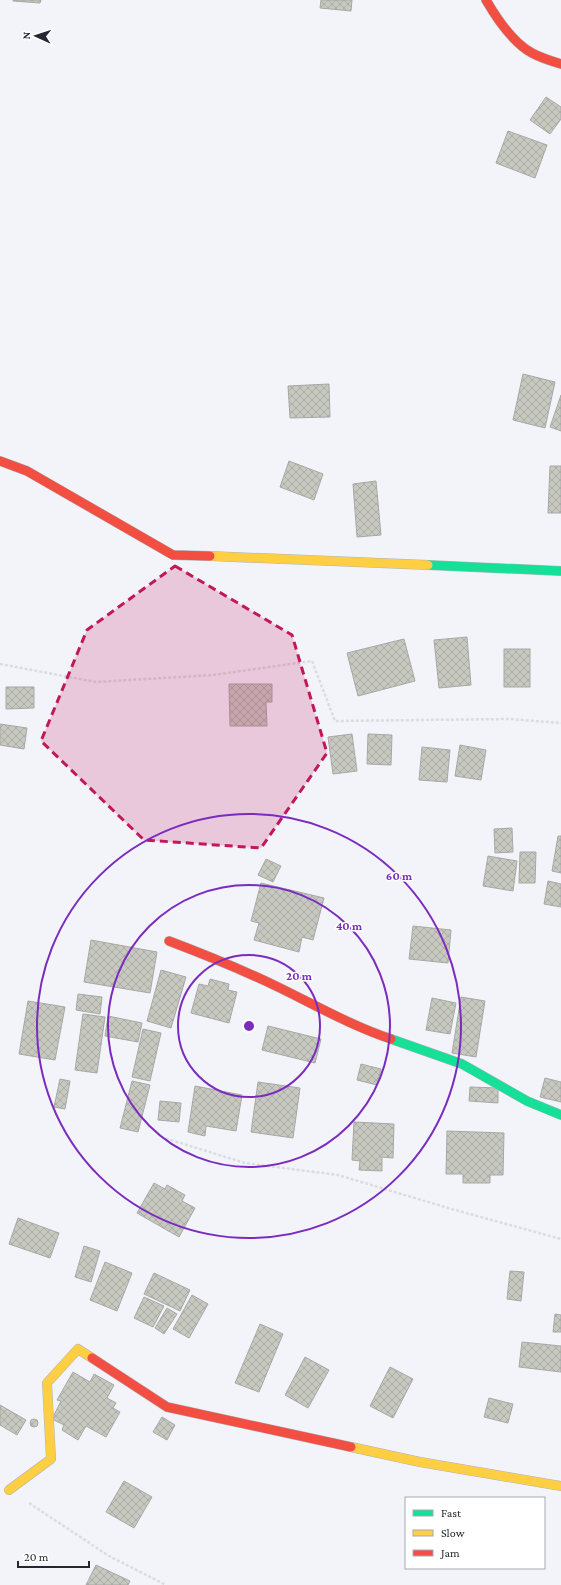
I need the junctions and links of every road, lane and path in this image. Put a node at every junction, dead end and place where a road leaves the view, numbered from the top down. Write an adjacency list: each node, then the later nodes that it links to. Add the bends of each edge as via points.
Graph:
1 (486, 0): 2 (street, via 495,16 522,47 545,60)
2 (561, 64)
3 (0, 461): 4 (street, via 27,471 173,555)
4 (561, 571)
5 (0, 664): 6 (path, via 96,682 213,675 312,661 335,721 510,719)
6 (561, 723)
7 (169, 941): 8 (street, via 276,986 370,1032 462,1064 527,1101)
8 (561, 1115)
9 (162, 1137): 10 (path, via 244,1163 338,1175)
10 (561, 1239)
11 (561, 1486): 12 (street, via 420,1462 167,1407 78,1349 47,1383 51,1459)
12 (9, 1490): 13 (path, via 109,1556)
13 (166, 1585)

